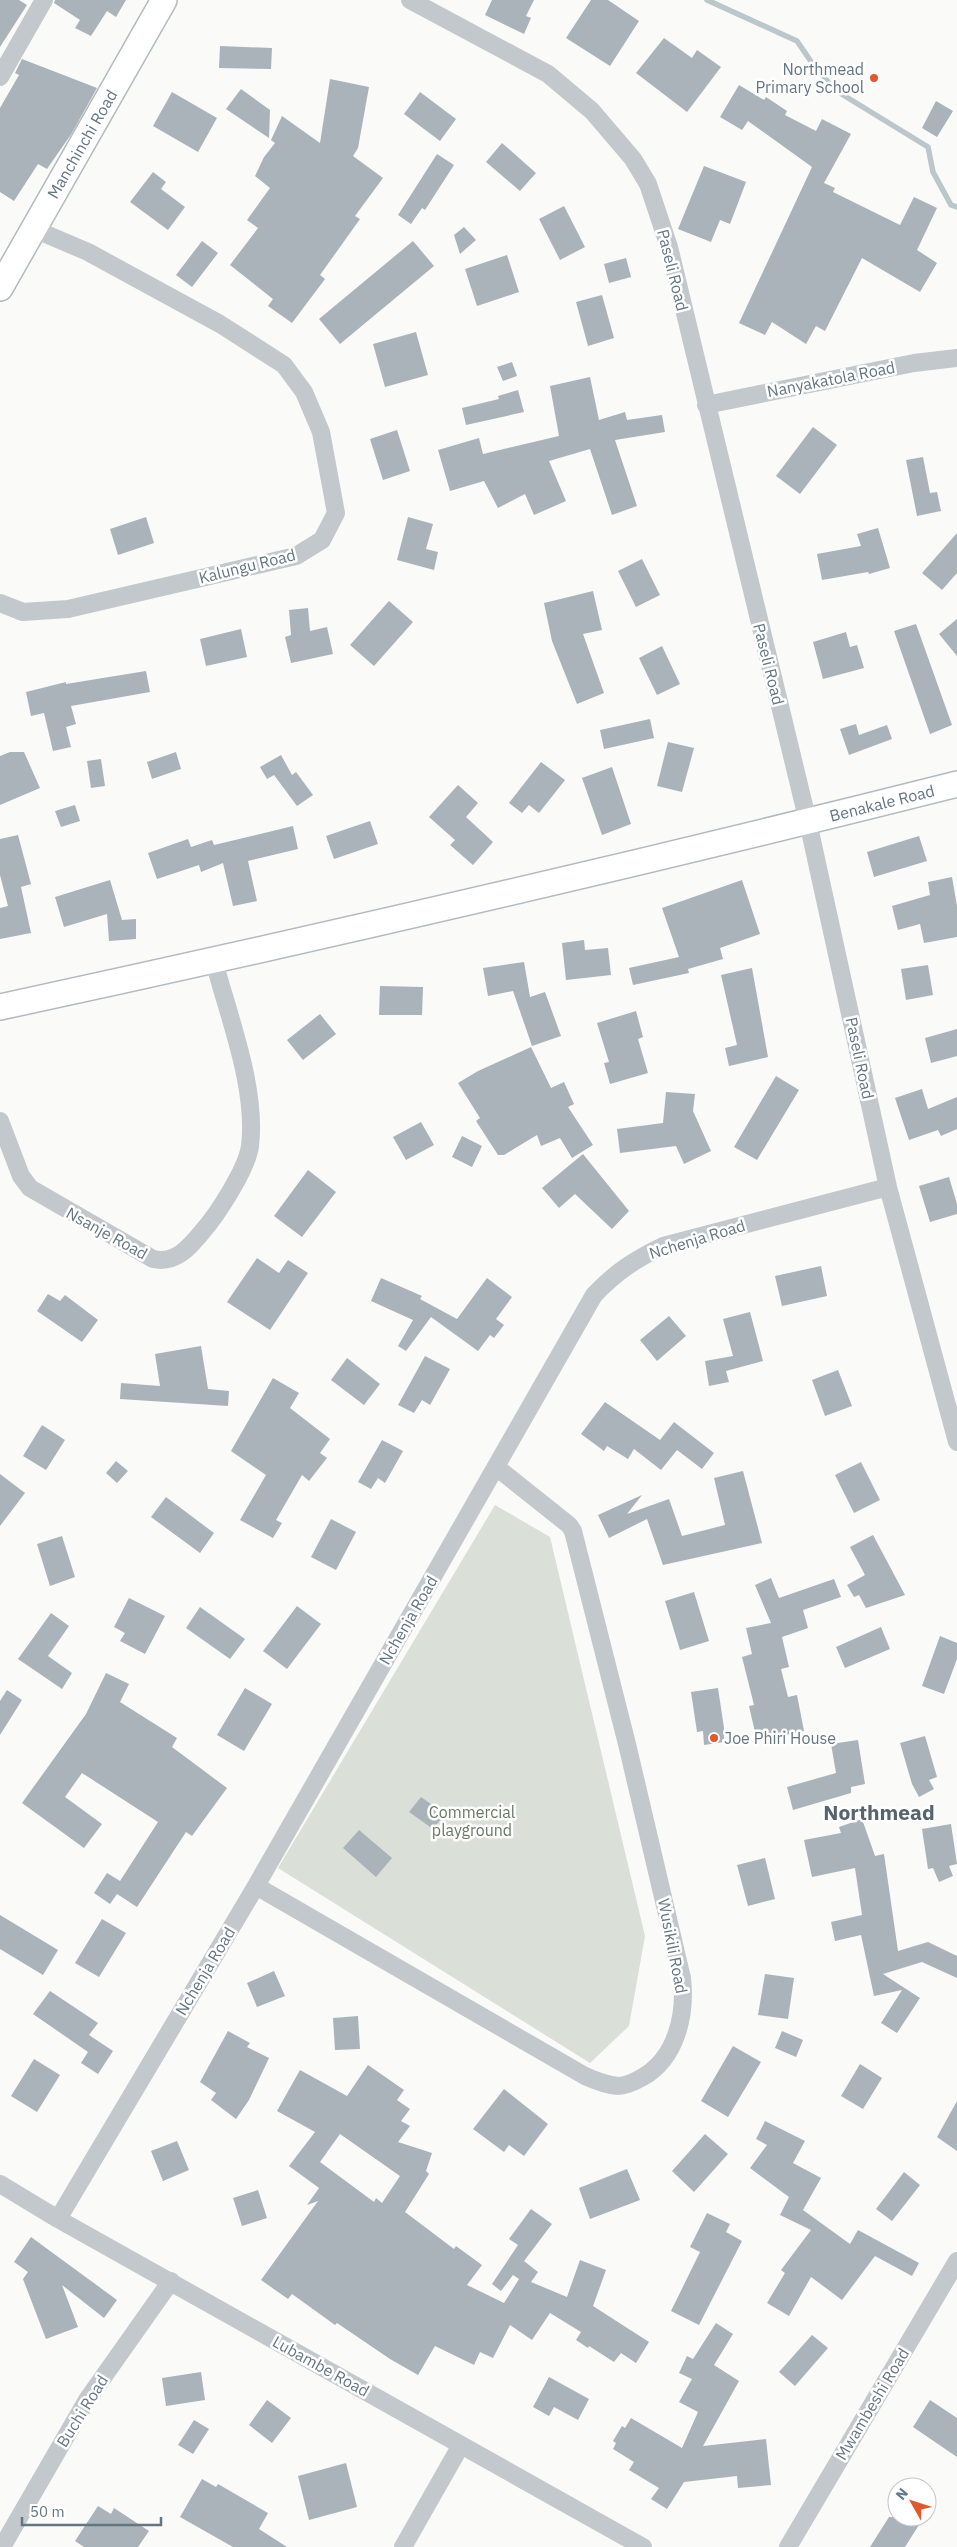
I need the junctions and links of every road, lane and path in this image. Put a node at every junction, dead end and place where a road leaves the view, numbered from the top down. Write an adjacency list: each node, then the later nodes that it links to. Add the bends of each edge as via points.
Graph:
1 (44, 0): 4 (street)
2 (164, 0): 5 (street, Manchinchi Road)
3 (410, 0): 8 (street, Paseli Road, via 548,74 592,111 633,159 648,184 669,247)
4 (0, 77)
5 (34, 229): 6 (street, Manchinchi Road); 9 (street, Kalungu Road, via 97,256 220,324 284,365 304,392 322,432 336,513 322,540 296,556 68,609 23,612)
6 (0, 288)
7 (957, 358): 8 (street, Nanyakatola Road, via 914,363)
8 (706, 405): 11 (street, Paseli Road)
9 (0, 603)
10 (957, 784): 11 (street, Benakale Road)
11 (808, 822): 12 (street, Benakale Road); 15 (street, Paseli Road)
12 (214, 961): 13 (street, Benakale Road); 14 (street, Nsanje Road, via 250,1095 250,1148 233,1188 189,1248 173,1259 153,1259 38,1194 21,1176)
13 (0, 1007)
14 (0, 1122)
15 (888, 1187): 16 (street, Paseli Road); 17 (street, Nchenja Road, via 663,1246 632,1261 612,1276 584,1308)
16 (957, 1442)
17 (496, 1467): 18 (street, Nchenja Road); 18 (street, Wusikili Road, via 573,1531 682,1978 682,2018 667,2054 654,2071 636,2081 620,2086 602,2084)
18 (256, 1886): 20 (street, Nchenja Road)
19 (0, 2184): 20 (street, Lubambe Road)
20 (58, 2219): 22 (street, Lubambe Road)
21 (957, 2260): 27 (street, Mwambeshi Road)
22 (171, 2281): 23 (street, Lubambe Road); 24 (street, Buchi Road, via 87,2400)
23 (461, 2445): 25 (street); 26 (street, Lubambe Road)
24 (2, 2547)
25 (403, 2547)
26 (643, 2547)
27 (788, 2547)

